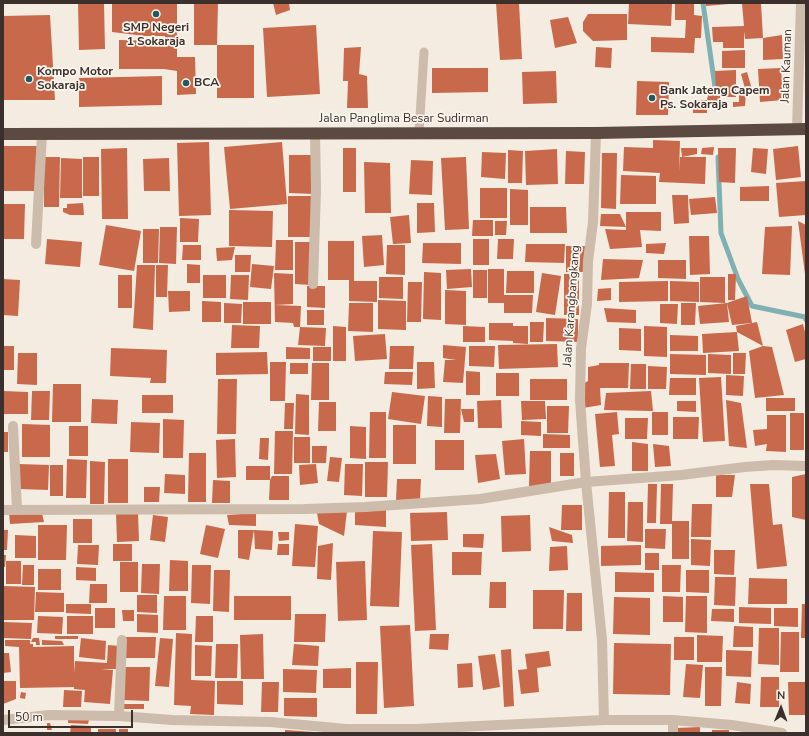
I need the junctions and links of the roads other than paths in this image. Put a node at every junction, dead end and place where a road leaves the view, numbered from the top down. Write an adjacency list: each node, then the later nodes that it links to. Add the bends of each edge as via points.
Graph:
1 (802, 3): 3 (street, Jalan Kauman)
2 (424, 52): 5 (lane)
3 (802, 129): 6 (highway, Jalan Panglima Besar Sudirman)
4 (315, 133): 5 (highway, Jalan Panglima Besar Sudirman); 8 (highway, Jalan Panglima Besar Sudirman); 10 (street)
5 (419, 133): 6 (highway, Jalan Panglima Besar Sudirman)
6 (596, 133): 13 (street, Jalan Karangbangkang, via 593,222 581,348 580,400)
7 (3, 134): 8 (highway, Jalan Panglima Besar Sudirman)
8 (42, 134): 9 (street)
9 (36, 244)
10 (313, 284)
11 (13, 426): 14 (street)
12 (806, 466): 13 (street, via 772,465)
13 (586, 482): 14 (street, via 480,499 365,507); 19 (street, Jalan Karangbangkang, via 602,640)
14 (17, 509): 15 (street)
15 (3, 510)
16 (122, 640): 17 (street)
17 (119, 716): 18 (street, via 49,715); 19 (street, via 385,730)
18 (3, 720)
19 (604, 720): 20 (street)
20 (673, 720): 21 (street); 22 (street, via 732,725)
21 (673, 733)
22 (782, 733)

